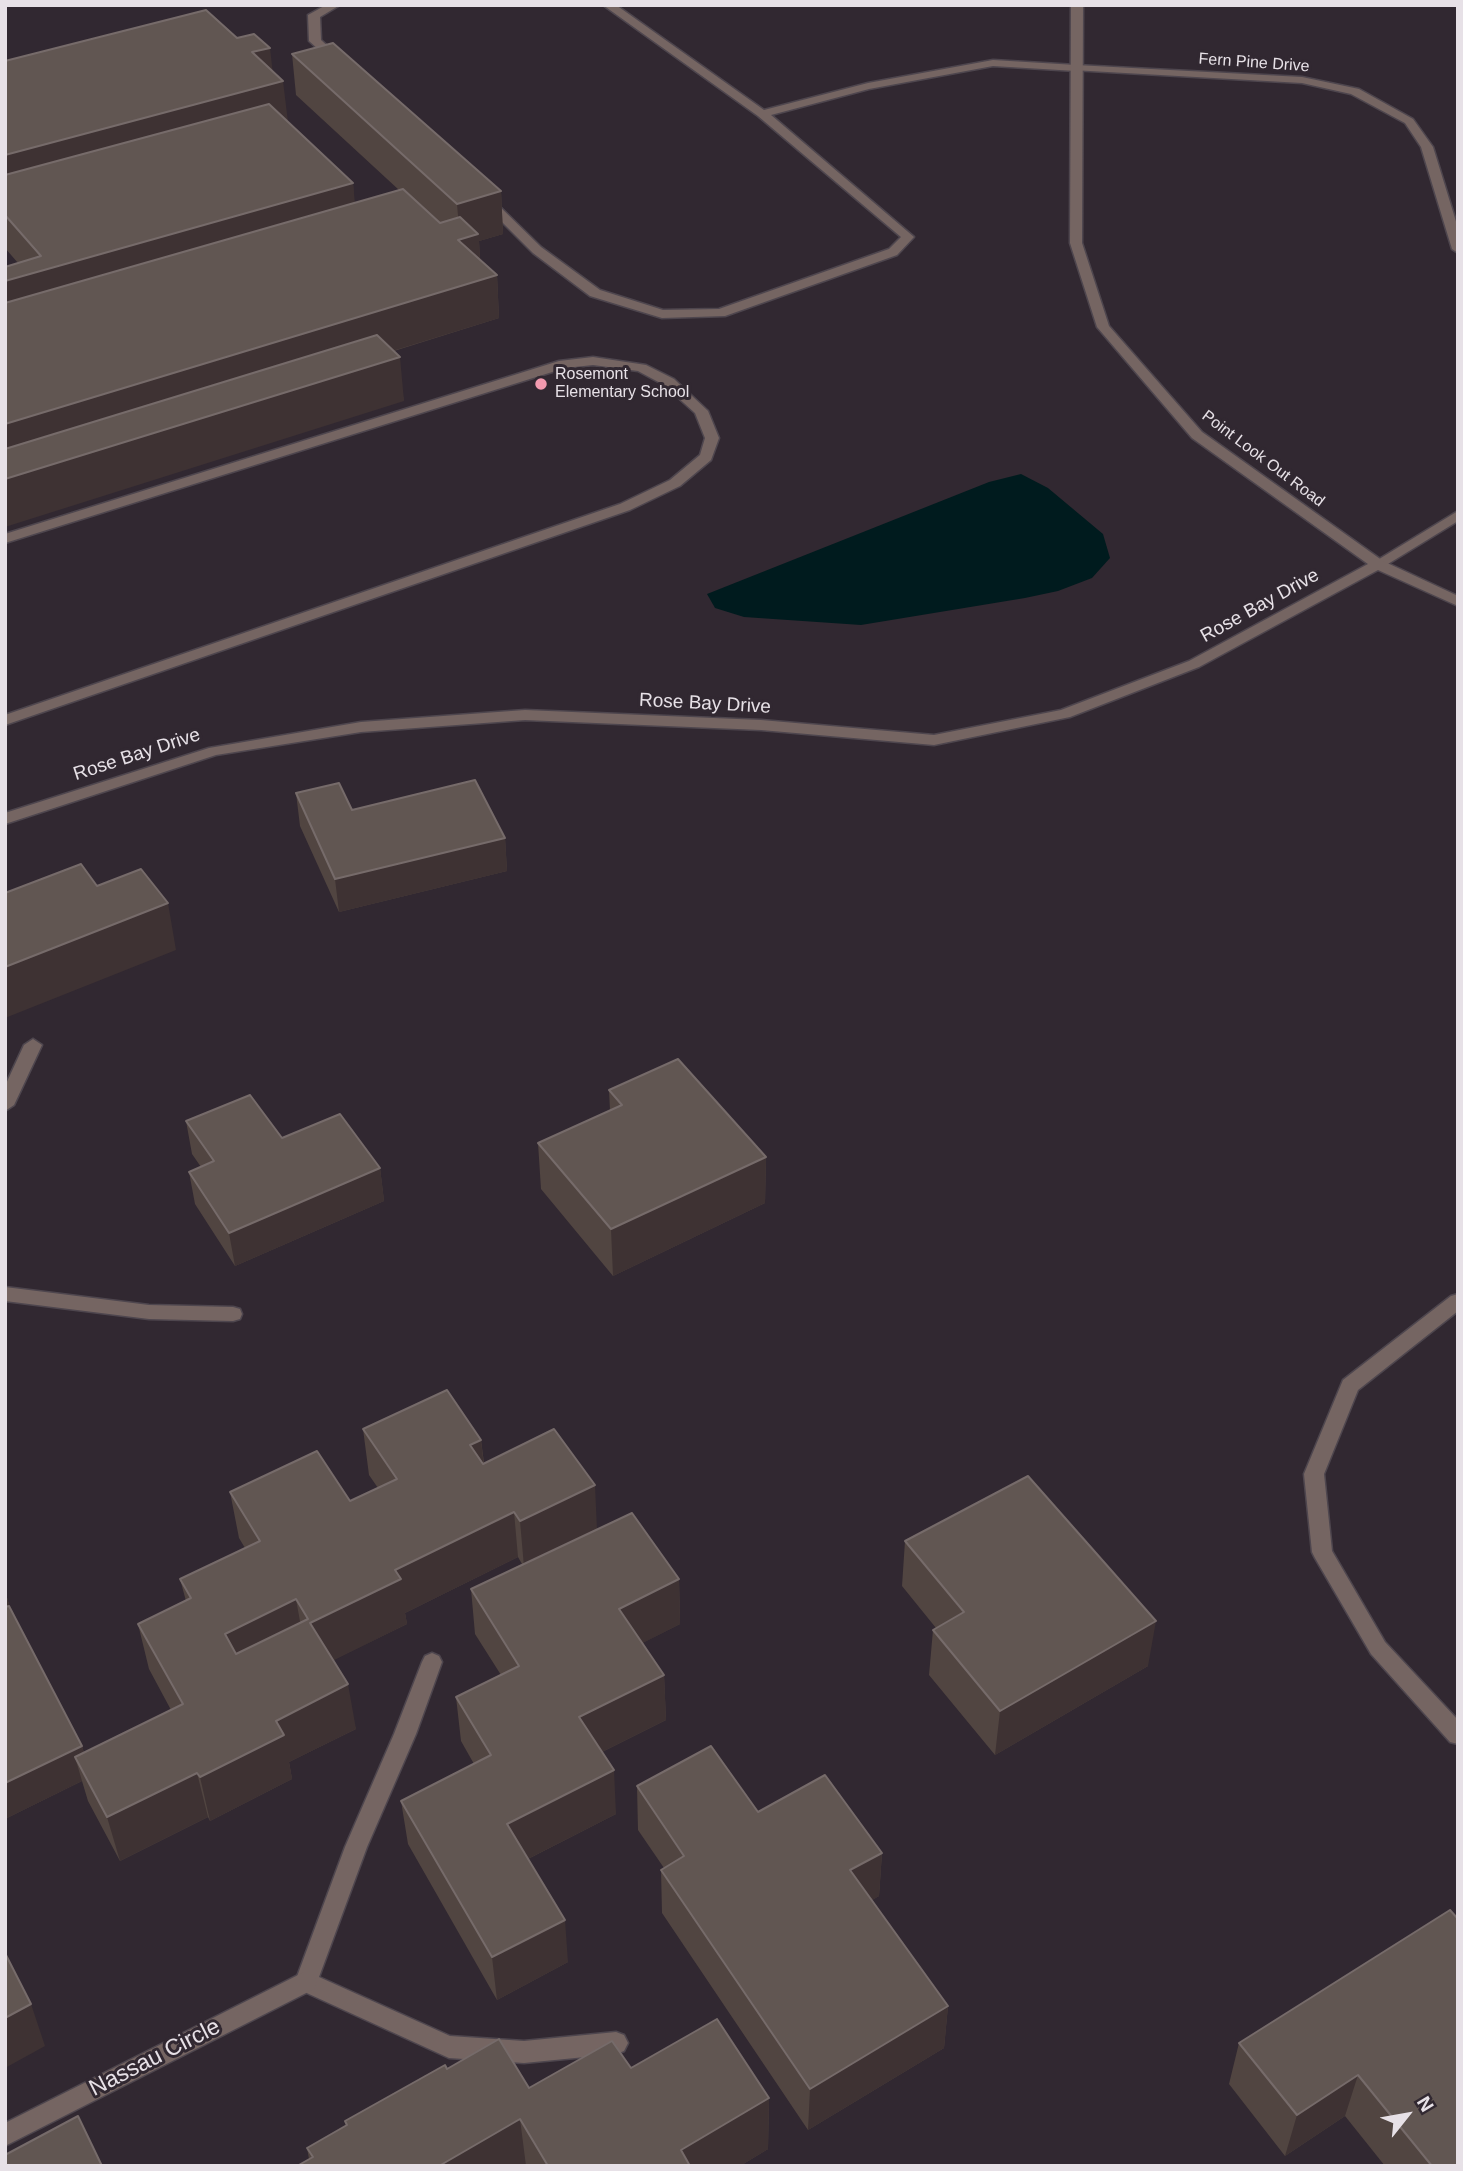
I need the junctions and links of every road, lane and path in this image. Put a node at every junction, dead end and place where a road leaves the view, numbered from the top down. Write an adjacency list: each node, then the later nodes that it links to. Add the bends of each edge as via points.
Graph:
1 (335, 5): 5 (street, via 314,15 315,41)
2 (608, 5): 6 (street)
3 (1077, 5): 4 (street, Point Look Out Road)
4 (1076, 68): 6 (street, Fern Pine Drive, via 993,63 868,86); 8 (street, Fern Pine Drive, via 1302,80 1355,91 1409,121 1427,148); 11 (street, Point Look Out Road, via 1076,243 1103,327 1197,435)
5 (352, 74)
6 (762, 114): 7 (street, via 908,237 893,252 720,313 662,314 595,293 537,250)
7 (478, 192)
8 (1458, 249)
9 (1458, 514): 11 (street, Rose Bay Drive)
10 (5, 539): 13 (street, via 564,364 620,363 651,373 669,382 701,411 712,438 706,457 675,483 625,507)
11 (1378, 564): 12 (street, Point Look Out Road); 14 (street, Rose Bay Drive, via 1194,664 1065,715 934,740 761,725 525,715 361,727 214,751)
12 (1458, 602)
13 (5, 720)
14 (5, 819)
15 (33, 1045): 16 (street)
16 (5, 1105)
17 (5, 1294): 19 (street, via 149,1312)
18 (1458, 1301): 21 (street, via 1350,1385 1314,1474 1322,1552 1378,1648)
19 (233, 1314)
20 (432, 1662): 22 (street)
21 (1458, 1735)
22 (306, 1982): 23 (street, via 449,2047 524,2052); 24 (street, Nassau Circle)
23 (616, 2043)
24 (5, 2135)

